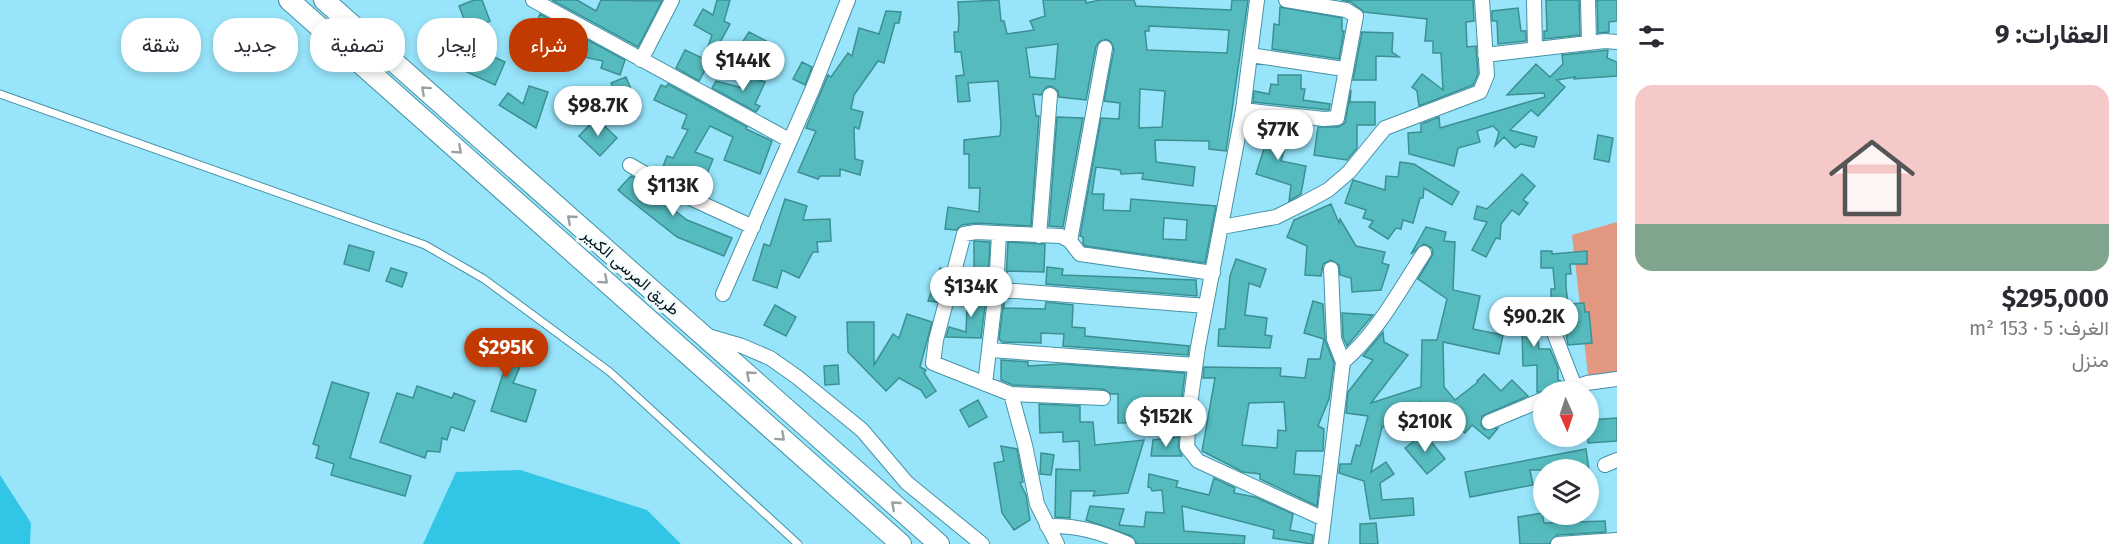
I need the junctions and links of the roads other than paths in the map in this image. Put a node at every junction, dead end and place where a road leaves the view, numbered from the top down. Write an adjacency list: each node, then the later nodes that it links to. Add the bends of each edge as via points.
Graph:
1 (289, 0): 53 (main road, طريق المرسى الكبير, one-way to 53)
2 (324, 0): 37 (main road, طريق المرسى الكبير, one-way to 2)
3 (533, 0): 17 (street)
4 (672, 0): 17 (street)
5 (848, 0): 22 (street)
6 (1257, 0): 15 (street)
7 (1286, 0): 18 (street, via 1356,16)
8 (1482, 0): 16 (street)
9 (1534, 0): 14 (street)
10 (1588, 0): 12 (street)
11 (1617, 42): 12 (street)
12 (1589, 43): 14 (street)
13 (1106, 48): 28 (street)
14 (1535, 49): 16 (street)
15 (1250, 55): 18 (street); 21 (street)
16 (1485, 55): 25 (street, via 1487,75 1480,92 1385,128 1349,172 1328,190 1302,204 1276,217)
17 (641, 60): 22 (street)
18 (1344, 69): 21 (street, via 1337,118)
19 (0, 94): 52 (lane, via 425,245 484,279 610,372)
20 (1050, 95): 27 (street)
21 (1243, 110): 25 (street)
22 (789, 140): 24 (street)
23 (630, 165): 24 (street)
24 (753, 227): 34 (street)
25 (1222, 227): 31 (street)
26 (999, 234): 27 (street); 32 (street, via 964,234); 33 (street)
27 (1039, 236): 28 (street)
28 (1070, 241): 31 (street, via 1080,254)
29 (1424, 253): 39 (street, via 1363,345)
30 (1331, 269): 39 (street, via 1334,339)
31 (1213, 273): 35 (street)
32 (951, 286): 33 (street); 44 (street, via 933,363)
33 (996, 290): 35 (street); 38 (street)
34 (723, 294)
35 (1206, 306): 40 (street)
36 (1544, 307): 42 (street)
37 (705, 336): 54 (main road, طريق المرسى الكبير, one-way to 37); 55 (street, via 770,358 797,376 862,430 907,483)
38 (990, 350): 40 (street); 44 (street)
39 (1343, 362): 49 (street)
40 (1195, 366): 49 (street, via 1187,439 1190,453 1231,478)
41 (1617, 380): 43 (street)
42 (1566, 381)
43 (1599, 383)
44 (986, 384): 45 (street)
45 (1011, 394): 46 (street); 50 (street, via 1037,504)
46 (1103, 398)
47 (1533, 404): 48 (street)
48 (1488, 422)
49 (1324, 519): 58 (street)
50 (1047, 526): 56 (street); 57 (street, via 1095,530)
51 (1617, 540): 59 (street)
52 (798, 544)
53 (902, 544)
54 (939, 544)
55 (981, 544)
56 (1057, 544)
57 (1128, 544)
58 (1321, 544)
59 (1558, 544)

